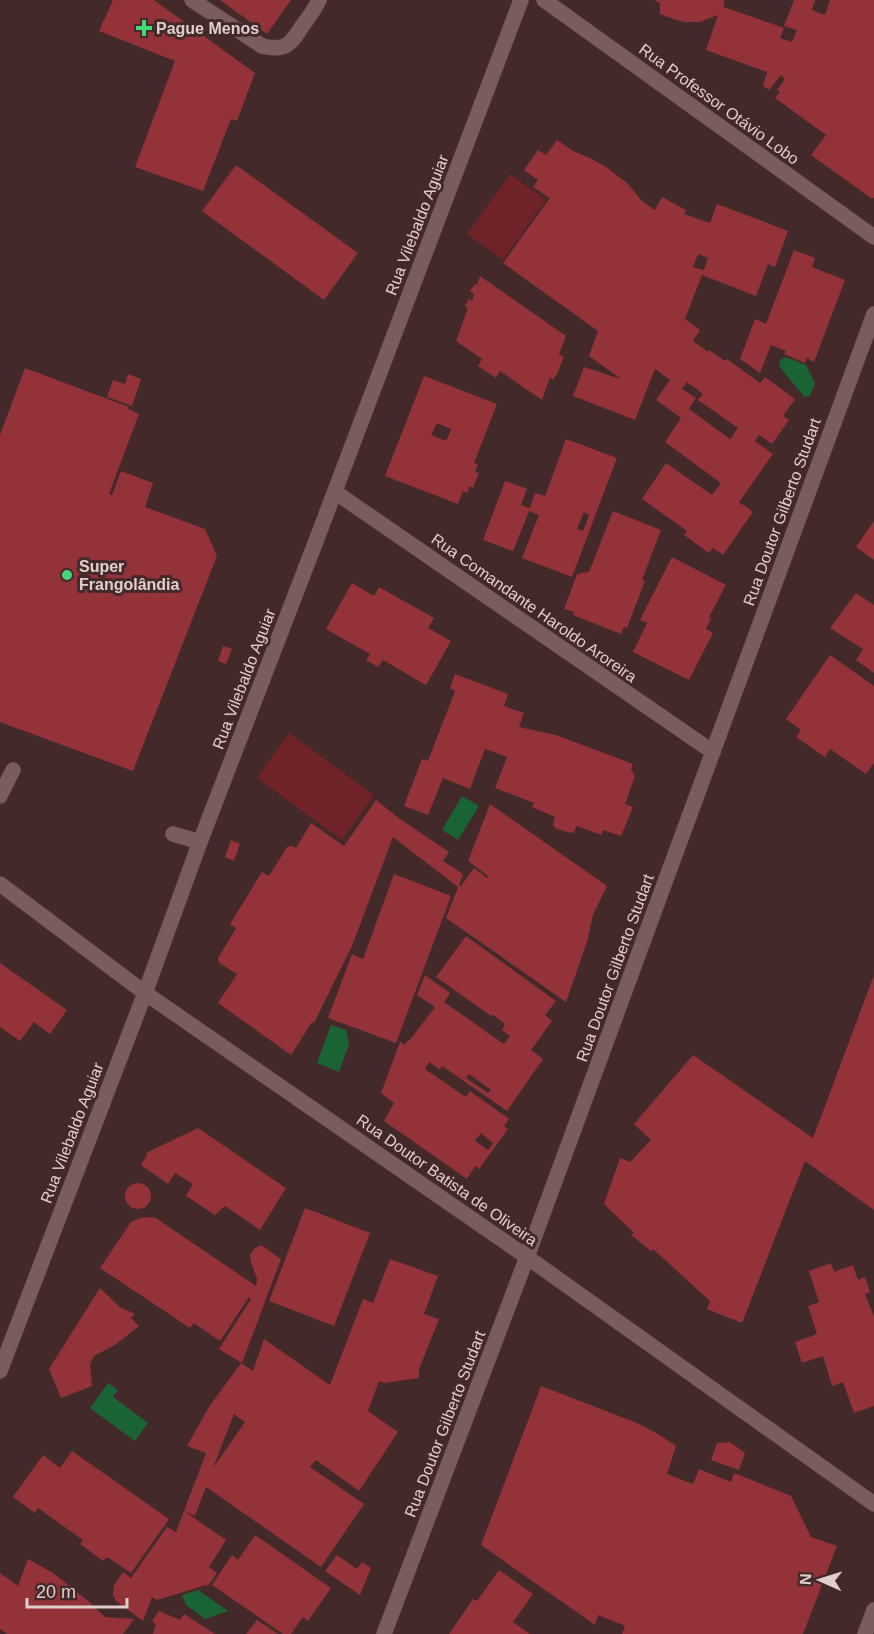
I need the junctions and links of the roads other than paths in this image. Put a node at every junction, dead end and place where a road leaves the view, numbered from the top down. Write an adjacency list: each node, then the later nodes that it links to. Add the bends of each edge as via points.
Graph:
1 (192, 0): 2 (street, via 262,46 273,49 291,43)
2 (319, 0)
3 (521, 0): 7 (street, Rua Vilebaldo Aguiar)
4 (544, 0): 5 (street, Rua Professor Otávio Lobo)
5 (874, 237)
6 (874, 314): 8 (street, Rua Doutor Gilberto Studart)
7 (335, 492): 8 (street, Rua Comandante Haroldo Aroreira); 12 (street, Rua Vilebaldo Aguiar)
8 (713, 753): 15 (street, Rua Doutor Gilberto Studart)
9 (13, 770): 10 (street)
10 (0, 796)
11 (173, 834): 12 (street)
12 (200, 842): 14 (street, Rua Vilebaldo Aguiar)
13 (0, 884): 14 (street, Rua Doutor Batista de Oliveira)
14 (145, 993): 15 (street, Rua Doutor Batista de Oliveira); 16 (street, Rua Vilebaldo Aguiar)
15 (527, 1257): 17 (street, Rua Doutor Batista de Oliveira); 19 (street, Rua Doutor Gilberto Studart)
16 (0, 1371)
17 (874, 1504)
18 (874, 1610): 20 (street)
19 (384, 1634)
20 (865, 1634)

